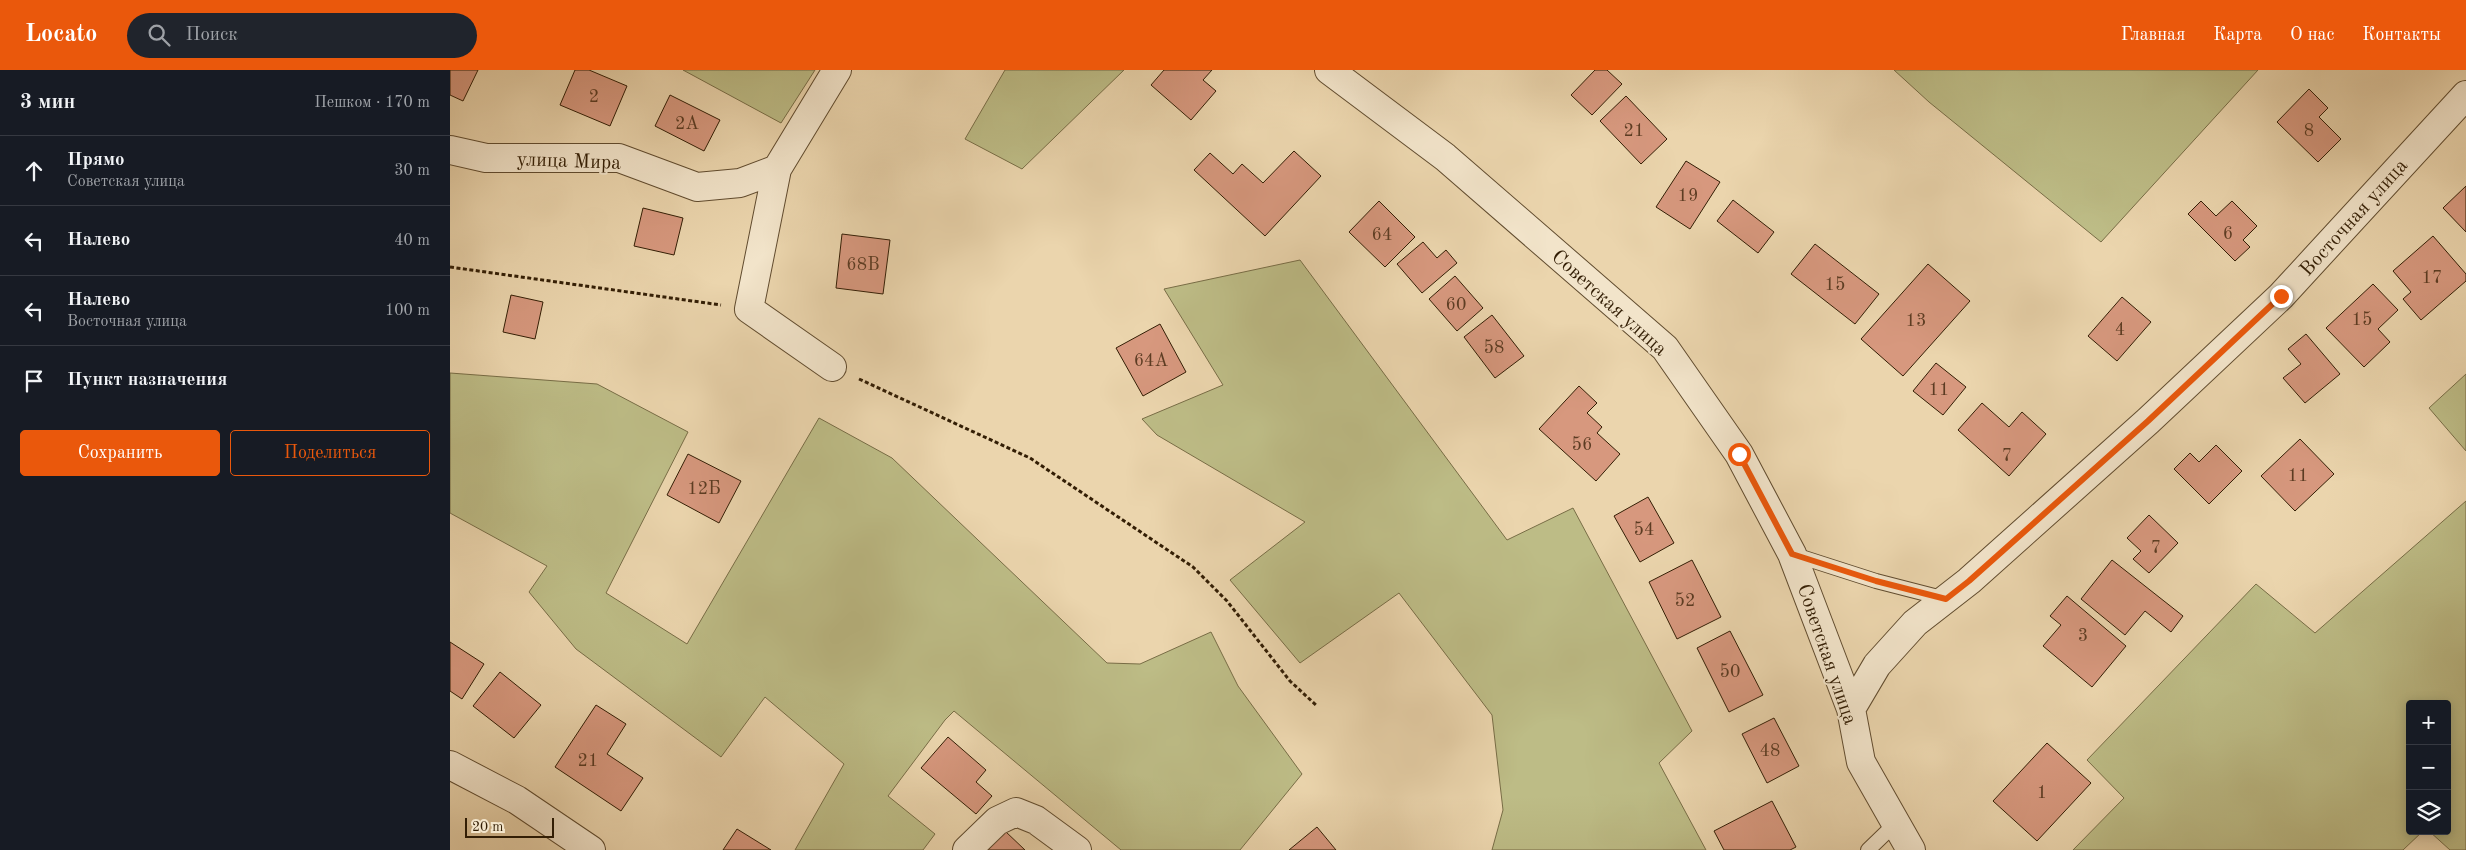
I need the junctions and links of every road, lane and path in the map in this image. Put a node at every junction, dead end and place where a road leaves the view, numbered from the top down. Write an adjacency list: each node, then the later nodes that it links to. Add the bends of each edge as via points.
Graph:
1 (837, 70): 5 (street)
2 (1329, 70): 9 (street, Советская улица, via 1445,158 1665,348 1739,454)
3 (2466, 95): 10 (street, Восточная улица, via 2281,296 2148,421)
4 (450, 150): 5 (street, улица Мира, via 486,158 620,158 697,187 740,183)
5 (777, 168): 7 (street)
6 (450, 266): 7 (path)
7 (749, 309): 8 (street)
8 (832, 367): 11 (path, via 1030,458 1192,567 1228,601 1290,681)
9 (1792, 554): 10 (lane); 12 (street, Советская улица)
10 (1946, 599): 12 (street, Восточная улица, via 1915,623 1877,665)
11 (1317, 706)
12 (1850, 709): 14 (street, Советская улица, via 1861,762)
13 (450, 765): 15 (street, via 517,800)
14 (1896, 823): 18 (lane); 19 (street, Советская улица)
15 (590, 850)
16 (967, 850): 17 (street, via 997,821 1016,812 1036,820)
17 (1077, 850)
18 (1868, 850)
19 (1911, 850)

